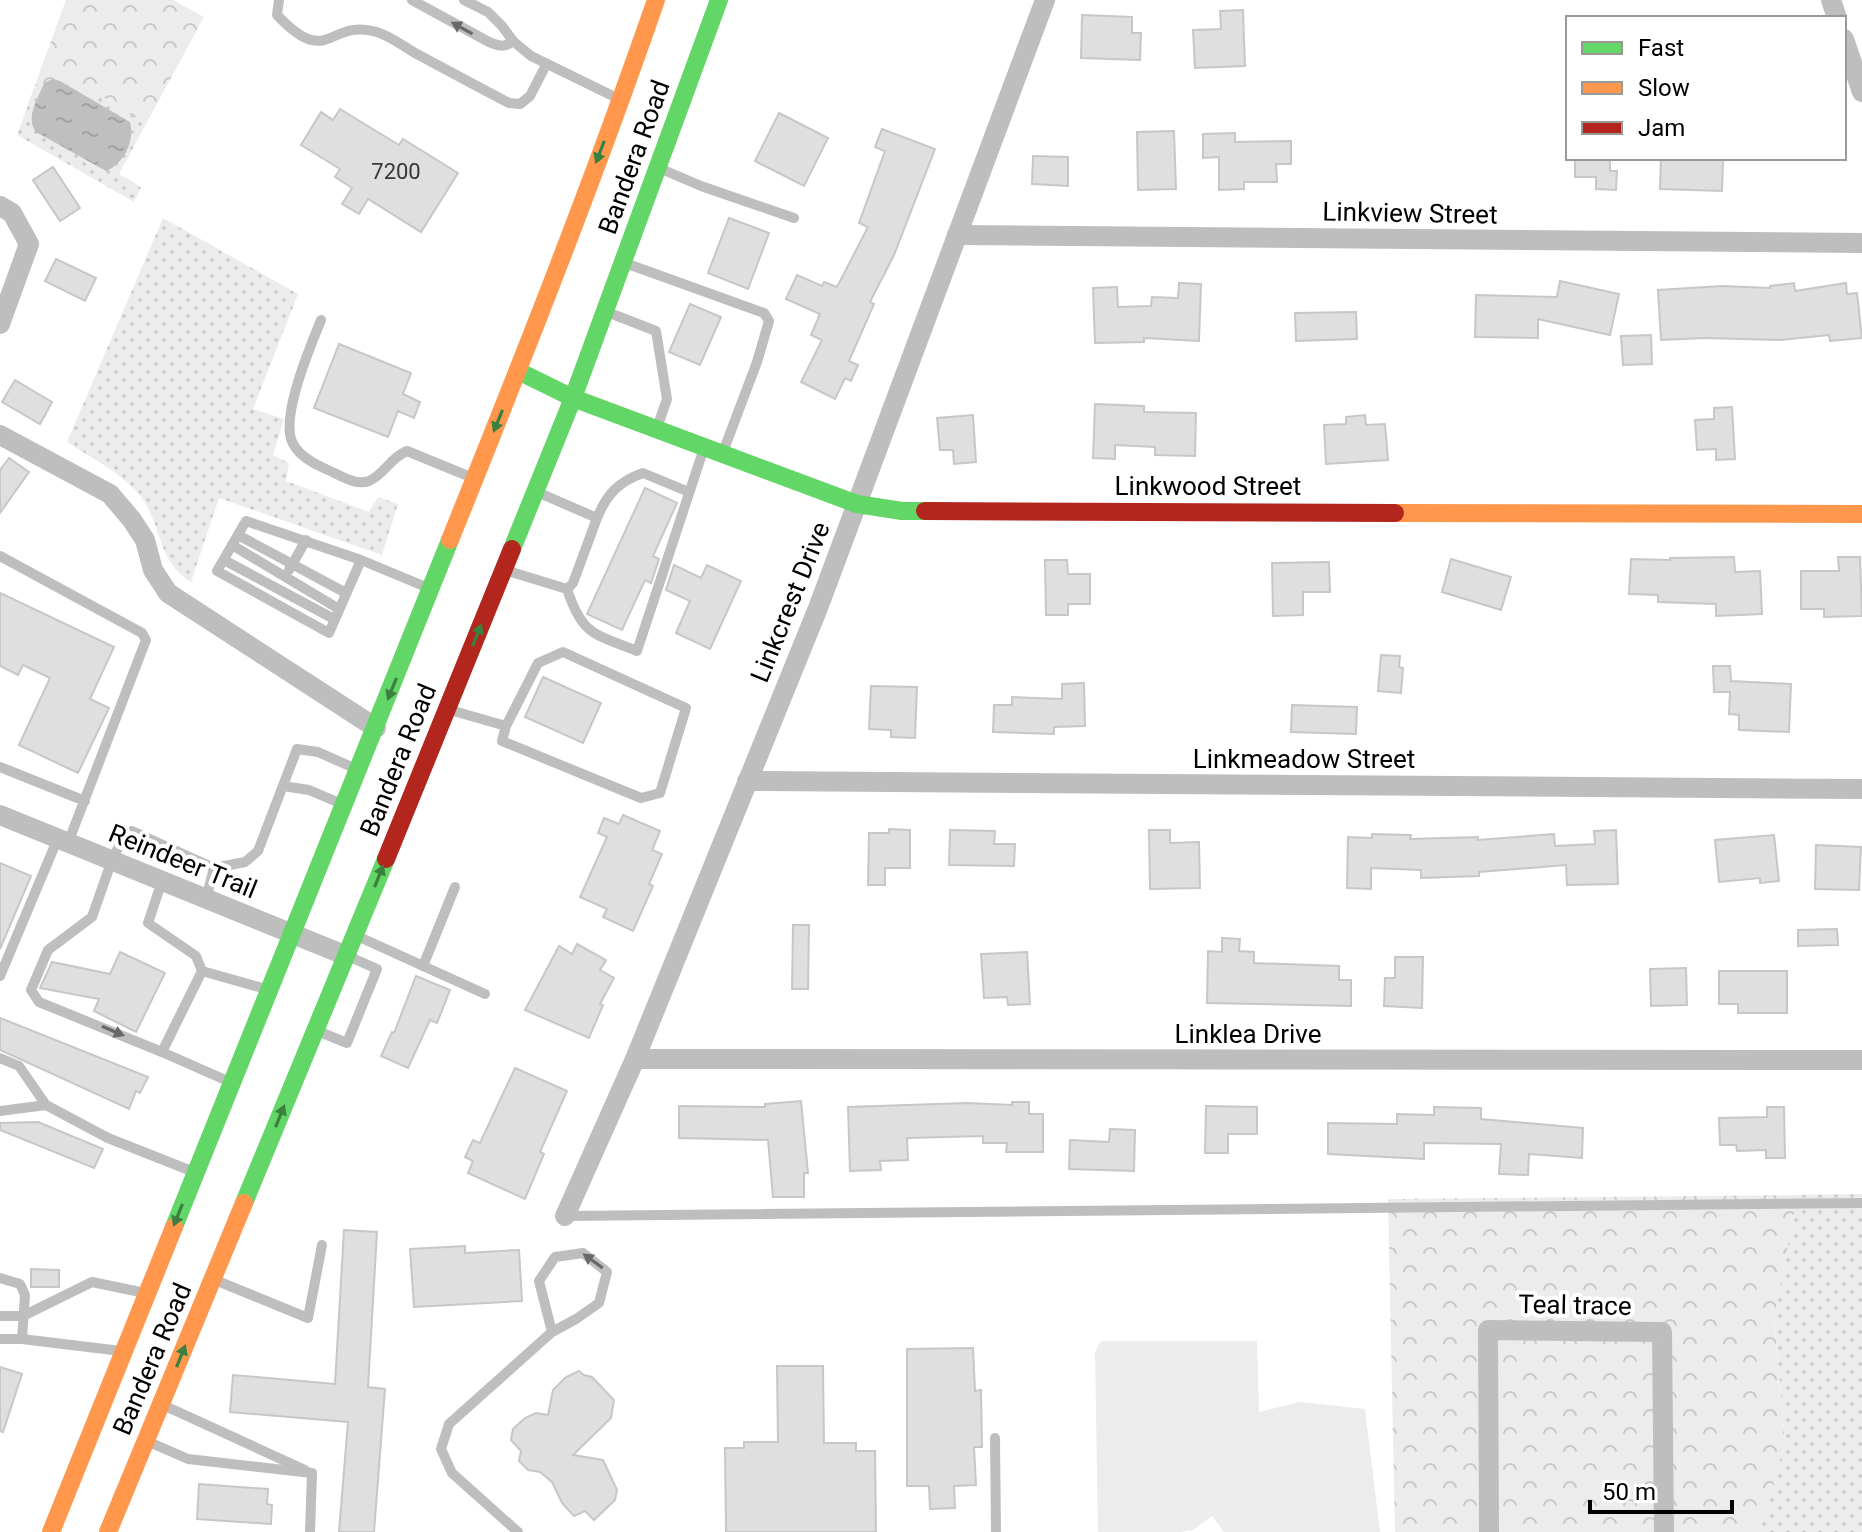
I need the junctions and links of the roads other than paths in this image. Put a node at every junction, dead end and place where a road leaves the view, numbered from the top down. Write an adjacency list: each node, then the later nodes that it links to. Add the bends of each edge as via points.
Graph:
1 (279, 0): 9 (lane, via 277,15 311,41 322,43 353,29 378,32 509,103 520,104 530,96)
2 (412, 0): 7 (lane, one-way to 2, via 501,47)
3 (464, 0): 7 (lane, via 488,12)
4 (656, 0): 11 (main road, Bandera Road)
5 (719, 0): 12 (main road, Bandera Road)
6 (1045, 0): 15 (street, Linkcrest Drive)
7 (513, 41): 9 (lane)
8 (1846, 45): 10 (street)
9 (546, 65): 11 (lane)
10 (1862, 92)
11 (621, 100): 21 (main road, Bandera Road, one-way to 21)
12 (658, 167): 14 (lane); 17 (main road, Bandera Road)
13 (0, 206): 20 (street, via 12,213 29,244)
14 (794, 218)
15 (957, 235): 16 (street, Linkview Street); 30 (street, Linkcrest Drive)
16 (1862, 243)
17 (623, 262): 18 (main road, Bandera Road); 26 (lane, via 764,313 769,321)
18 (605, 311): 22 (main road, Bandera Road); 23 (lane, via 656,331 667,399)
19 (321, 320): 27 (lane, via 292,411 291,438 297,450 315,465 355,482 370,481 407,451)
20 (0, 324)
21 (518, 371): 22 (main road, Linkwood Street); 27 (main road, Bandera Road, one-way to 27)
22 (573, 398): 23 (main road, Linkwood Street); 28 (main road, Bandera Road)
23 (656, 429): 25 (main road, Linkwood Street)
24 (0, 435): 48 (street, via 110,494 145,540 153,570 168,593)
25 (704, 447): 26 (main road, Linkwood Street); 29 (lane)
26 (723, 454): 30 (main road, Linkwood Street)
27 (475, 479): 42 (main road, Bandera Road)
28 (535, 491): 32 (lane); 39 (main road, Bandera Road)
29 (689, 492): 32 (lane, via 643,473 606,496); 41 (lane, via 637,651 592,633 576,616)
30 (857, 504): 31 (main road, Linkwood Street, via 902,511); 51 (street, Linkcrest Drive)
31 (1862, 514)
32 (597, 518): 41 (lane)
33 (238, 535): 34 (lane, via 246,521); 35 (lane); 38 (lane)
34 (306, 540): 37 (lane); 38 (lane)
35 (232, 545): 40 (lane); 44 (lane, via 217,571)
36 (0, 556): 54 (lane, via 142,633 146,640)
37 (361, 560): 42 (lane); 43 (lane)
38 (292, 565): 40 (lane); 43 (lane)
39 (503, 570): 41 (lane); 46 (main road, Bandera Road, one-way to 39)
40 (285, 577): 44 (lane); 45 (lane)
41 (567, 589)
42 (431, 590): 48 (main road, Bandera Road, one-way to 48)
43 (346, 593): 45 (lane)
44 (275, 595): 45 (lane, via 329,633)
45 (337, 614)
46 (446, 709): 47 (lane); 64 (main road, Bandera Road, one-way to 46)
47 (506, 726): 47 (lane, via 538,663 563,652 686,708 660,793 641,798 502,741)
48 (376, 728): 50 (main road, Bandera Road)
49 (0, 767): 54 (lane)
50 (359, 770): 52 (lane, via 297,749); 55 (main road, Bandera Road)
51 (747, 781): 53 (street, Linkmeadow Street); 76 (street, Linkcrest Drive)
52 (283, 786): 55 (lane); 59 (lane, via 258,851 245,862)
53 (1862, 789)
54 (85, 801): 57 (lane)
55 (344, 805): 63 (main road, Bandera Road)
56 (0, 815): 57 (street, Reindeer Trail)
57 (63, 841): 58 (street, Reindeer Trail); 70 (lane)
58 (112, 860): 59 (lane, via 132,831); 60 (street, Reindeer Trail); 74 (lane, one-way to 74, via 92,917 48,950 31,990 39,1002)
59 (214, 868): 62 (lane)
60 (162, 881): 62 (street, Reindeer Trail); 69 (lane, via 148,923 196,956)
61 (455, 887): 67 (lane)
62 (206, 899): 63 (street, Reindeer Trail)
63 (291, 933): 66 (street, Reindeer Trail); 71 (main road, Bandera Road)
64 (355, 935): 65 (lane); 66 (main road, Bandera Road)
65 (385, 949): 67 (lane); 68 (lane)
66 (347, 956): 68 (lane); 73 (main road, Bandera Road)
67 (423, 966): 72 (lane)
68 (377, 969): 73 (lane, via 347,1043)
69 (202, 971): 71 (lane); 74 (lane)
70 (0, 976)
71 (269, 990): 78 (main road, Bandera Road)
72 (485, 994)
73 (316, 1030): 86 (main road, Bandera Road, one-way to 73)
74 (162, 1052): 78 (lane)
75 (0, 1058): 79 (lane, via 19,1066)
76 (635, 1059): 77 (street, Linklea Drive); 83 (street, Linkcrest Drive)
77 (1862, 1060)
78 (231, 1082): 81 (main road, Bandera Road)
79 (46, 1105): 80 (lane); 81 (lane, via 108,1138)
80 (0, 1111)
81 (195, 1172): 87 (main road, Bandera Road, one-way to 87)
82 (1862, 1203): 83 (lane)
83 (565, 1216)
84 (322, 1245): 86 (lane, via 308,1318)
85 (0, 1278): 89 (lane, via 20,1284)
86 (213, 1280): 94 (main road, Bandera Road, one-way to 86)
87 (147, 1293): 89 (lane, via 92,1282); 93 (main road, Bandera Road)
88 (0, 1316): 89 (lane)
89 (23, 1316): 92 (lane)
90 (552, 1332): 90 (lane, one-way to 90, via 599,1303 607,1272 583,1253 555,1257 539,1281); 101 (lane, via 449,1424 441,1449 452,1473)
91 (0, 1339): 92 (lane)
92 (22, 1339): 93 (lane)
93 (123, 1351): 98 (main road, Bandera Road)
94 (161, 1404): 96 (main road, Bandera Road); 97 (lane)
95 (995, 1438): 102 (lane)
96 (146, 1441): 97 (lane, via 188,1459); 99 (main road, Bandera Road)
97 (312, 1473): 100 (lane)
98 (51, 1532)
99 (108, 1532)
100 (310, 1532)
101 (518, 1532)
102 (996, 1532)
103 (1489, 1532): 104 (street, Teal trace, via 1488,1330 1662,1332)
104 (1664, 1532)

